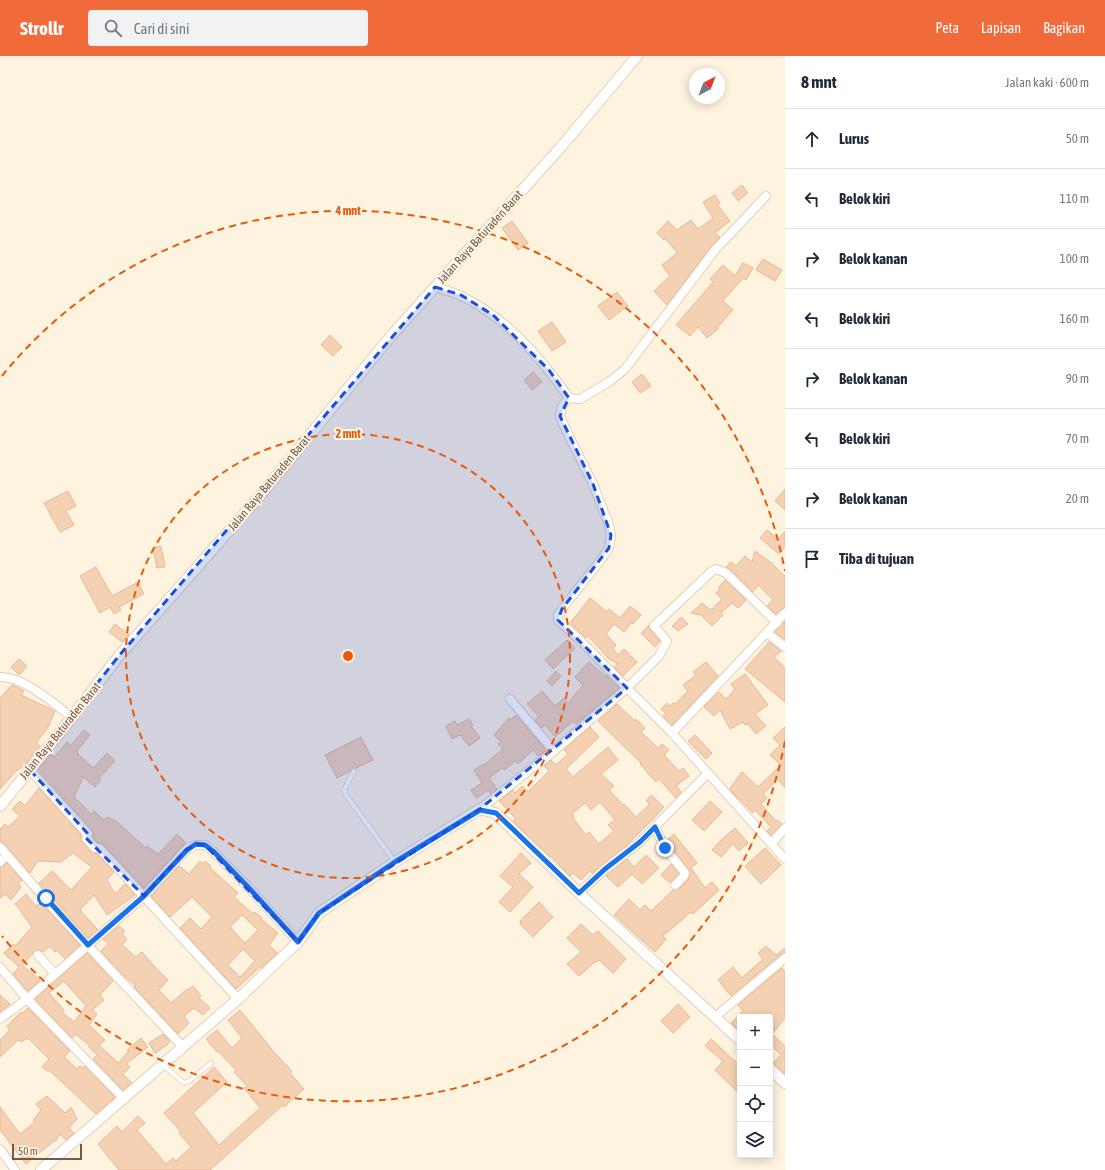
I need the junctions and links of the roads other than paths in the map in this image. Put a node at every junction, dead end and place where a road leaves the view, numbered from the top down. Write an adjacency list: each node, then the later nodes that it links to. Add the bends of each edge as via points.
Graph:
1 (638, 56): 3 (street, Jalan Raya Baturaden Barat)
2 (766, 196): 4 (street, via 715,250 625,369 580,399)
3 (435, 287): 4 (street, via 461,295 492,315 549,370); 12 (street, Jalan Raya Baturaden Barat, via 258,498 118,657)
4 (569, 398): 10 (street, via 562,406 560,416 593,484 608,522 610,535 609,548 562,609 558,620)
5 (785, 613): 6 (street)
6 (777, 622): 7 (street); 10 (street, via 726,573 716,569 654,626 667,641 659,656)
7 (767, 633): 8 (street); 13 (street)
8 (785, 647)
9 (0, 677): 12 (street, via 25,684)
10 (627, 688): 13 (street); 14 (street)
11 (510, 699): 14 (street)
12 (72, 717): 15 (street, Jalan Raya Baturaden Barat)
13 (672, 733): 17 (street)
14 (554, 751): 19 (street)
15 (29, 770): 18 (street, Jalan Raya Baturaden Barat); 30 (street, via 88,834 86,838 95,848 99,848)
16 (354, 770): 27 (lane, via 344,790 346,795)
17 (708, 773): 20 (street); 22 (street)
18 (0, 806)
19 (480, 810): 27 (street); 29 (street, via 496,813)
20 (655, 827): 28 (street, via 665,848 685,873); 29 (street)
21 (785, 828): 22 (street)
22 (771, 844): 25 (street)
23 (0, 846): 24 (street)
24 (7, 855): 26 (street); 32 (street)
25 (785, 859)
26 (0, 862)
27 (395, 862): 31 (street, via 319,913)
28 (675, 884)
29 (579, 893): 39 (street)
30 (144, 896): 31 (street, via 187,850 196,844 205,845 249,888); 32 (street); 38 (street)
31 (298, 942): 38 (street)
32 (88, 945): 36 (street); 42 (street)
33 (38, 955): 36 (street)
34 (785, 958): 39 (street)
35 (0, 967): 37 (street)
36 (55, 974): 37 (street)
37 (27, 999): 40 (street); 47 (street)
38 (238, 999): 42 (street)
39 (715, 1017): 41 (street)
40 (0, 1019)
41 (737, 1037)
42 (183, 1047): 44 (street)
43 (211, 1063): 44 (lane, via 184,1083)
44 (163, 1064): 47 (street)
45 (773, 1072): 46 (street)
46 (785, 1083)
47 (124, 1100): 50 (street)
48 (0, 1149): 49 (street)
49 (15, 1170)
50 (41, 1170)

